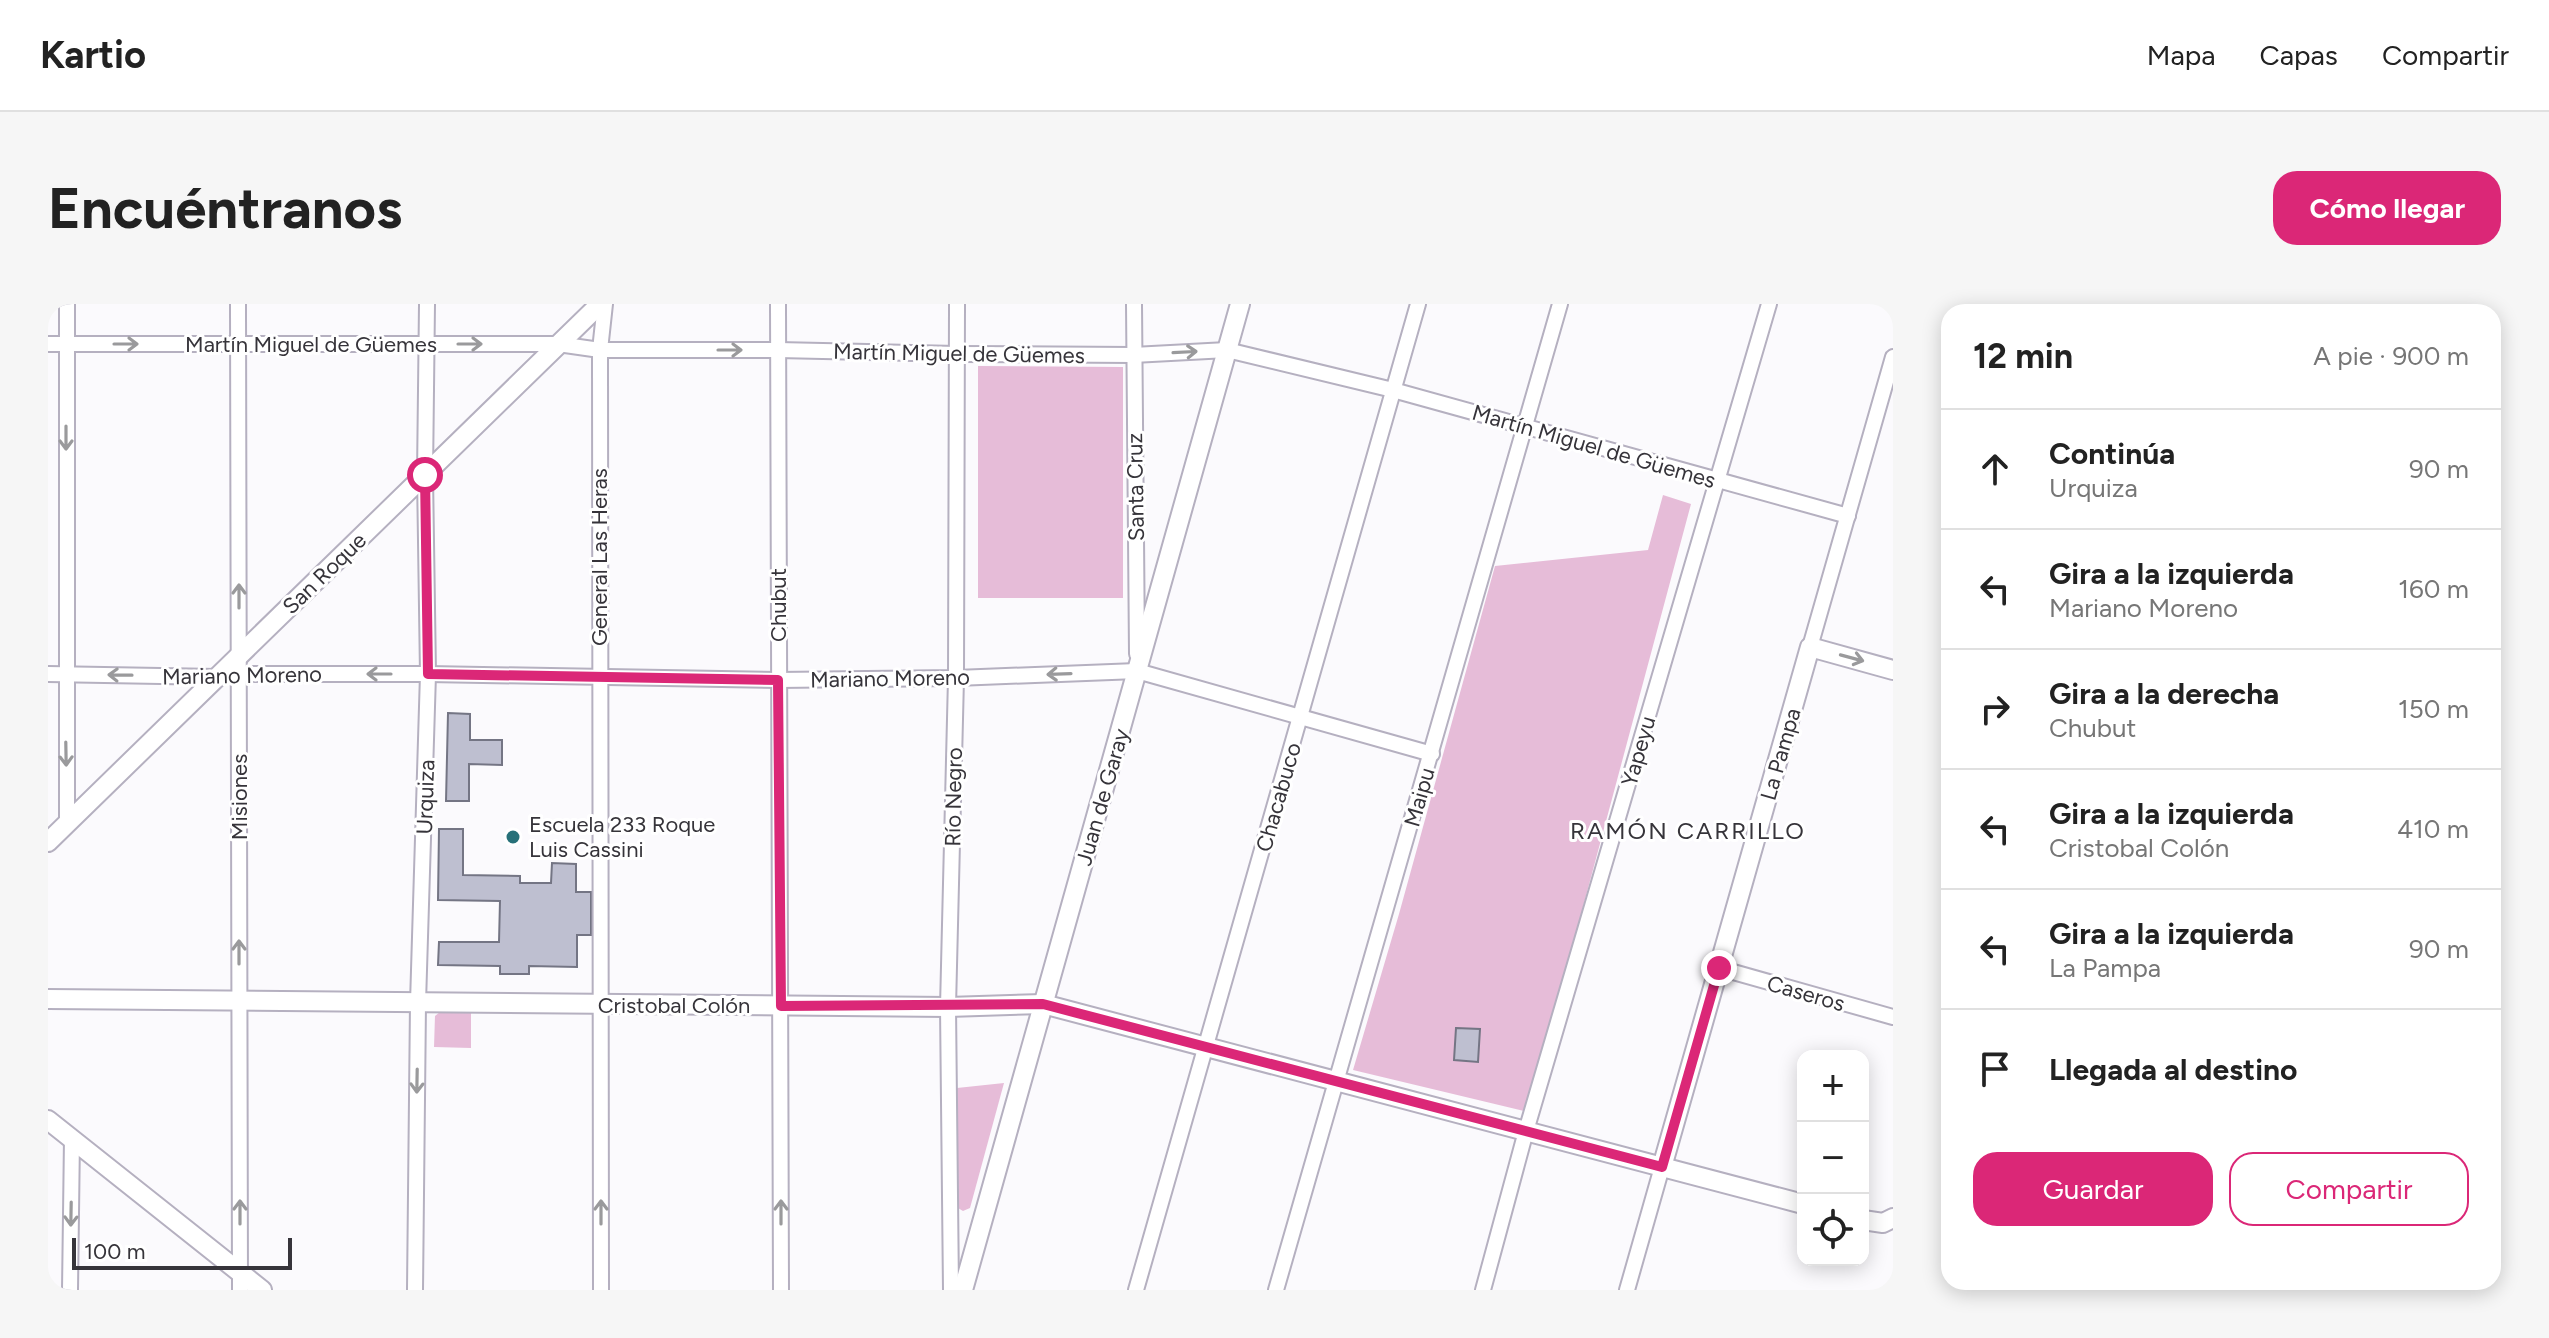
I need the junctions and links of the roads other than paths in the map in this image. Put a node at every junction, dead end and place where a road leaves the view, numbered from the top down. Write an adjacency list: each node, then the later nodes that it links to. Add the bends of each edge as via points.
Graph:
1 (67, 304): 13 (street)
2 (238, 304): 14 (street, Misiones)
3 (427, 304): 15 (street, Urquiza)
4 (603, 304): 16 (street, San Roque); 17 (street, General Las Heras)
5 (778, 304): 18 (street, Chubut)
6 (957, 304): 20 (street, Río Negro)
7 (1134, 304): 21 (street, Santa Cruz)
8 (1240, 304): 19 (street, Juan de Garay)
9 (1418, 304): 23 (street, Chacabuco)
10 (1560, 304): 24 (street, Maipu)
11 (1769, 304): 26 (street, Yapeyu)
12 (48, 344): 13 (street, Martín Miguel de Güemes)
13 (67, 344): 14 (street, Martín Miguel de Güemes, one-way to 14); 33 (street, one-way to 33)
14 (238, 344): 15 (street, Martín Miguel de Güemes); 29 (street, Misiones, one-way to 14)
15 (428, 344): 16 (street, Martín Miguel de Güemes, one-way to 16); 25 (street, Urquiza)
16 (558, 344): 17 (street, Martín Miguel de Güemes); 25 (street, San Roque)
17 (600, 350): 18 (street, Martín Miguel de Güemes, one-way to 18); 35 (street, General Las Heras)
18 (778, 350): 20 (street, Martín Miguel de Güemes); 38 (street, Chubut)
19 (1227, 350): 21 (street, Martín Miguel de Güemes, one-way to 19); 23 (street, Martín Miguel de Güemes); 31 (street, Juan de Garay)
20 (957, 354): 21 (street, Martín Miguel de Güemes); 37 (street, Río Negro)
21 (1133, 355): 31 (street, Santa Cruz)
22 (1893, 357): 27 (street, La Pampa)
23 (1393, 390): 24 (street, Martín Miguel de Güemes); 39 (street, Chacabuco)
24 (1523, 426): 26 (street, Martín Miguel de Güemes); 40 (street, Maipu)
25 (425, 475): 29 (street, San Roque); 34 (street, Urquiza)
26 (1718, 480): 27 (street, Martín Miguel de Güemes); 55 (street, Yapeyu)
27 (1848, 516): 28 (street, La Pampa)
28 (1810, 647): 30 (street, one-way to 30); 43 (street, La Pampa)
29 (239, 665): 34 (street, Mariano Moreno, one-way to 29); 36 (street, San Roque); 45 (street, Misiones, one-way to 29)
30 (1893, 670)
31 (1137, 671): 37 (street, Mariano Moreno, one-way to 37); 39 (street, Mariano Moreno); 47 (street, Juan de Garay)
32 (48, 674): 33 (street, Mariano Moreno)
33 (66, 674): 36 (street, Mariano Moreno, one-way to 33); 41 (street, one-way to 41)
34 (428, 674): 35 (street, Mariano Moreno); 46 (street, Urquiza)
35 (599, 676): 38 (street, Mariano Moreno); 48 (street, General Las Heras)
36 (217, 677): 41 (street, San Roque)
37 (956, 678): 38 (street, Mariano Moreno); 50 (street, Río Negro)
38 (778, 680): 49 (street, Chubut)
39 (1301, 717): 40 (street, Mariano Moreno); 52 (street, Chacabuco)
40 (1432, 754): 53 (street, Maipu)
41 (67, 823): 42 (street, San Roque)
42 (48, 842)
43 (1719, 968): 51 (street, Caseros); 57 (street, La Pampa)
44 (48, 999): 45 (street, Cristobal Colón)
45 (239, 1003): 46 (street, Cristobal Colón); 61 (street, Misiones, one-way to 45)
46 (418, 1003): 48 (street, Cristobal Colón); 64 (street, Urquiza, one-way to 64)
47 (1043, 1004): 50 (street, Cristobal Colón); 52 (street, Cristobal Colón); 68 (street, Juan de Garay)
48 (602, 1005): 49 (street, Cristobal Colón); 65 (street, General Las Heras, one-way to 48)
49 (781, 1006): 50 (street, Cristobal Colón); 66 (street, Chubut, one-way to 49)
50 (948, 1007): 67 (street, Río Negro)
51 (1893, 1017)
52 (1207, 1048): 53 (street, Cristobal Colón); 69 (street, Chacabuco)
53 (1336, 1081): 55 (street, Cristobal Colón); 70 (street, Maipu)
54 (48, 1120): 56 (street)
55 (1526, 1131): 57 (street, Cristobal Colón); 71 (street, Yapeyu)
56 (72, 1138): 61 (street); 62 (street, one-way to 62)
57 (1662, 1167): 58 (street, Cristobal Colón); 72 (street, La Pampa)
58 (1797, 1202)
59 (1893, 1218): 60 (street)
60 (1869, 1221)
61 (240, 1282): 63 (street)
62 (70, 1290)
63 (262, 1290)
64 (415, 1290)
65 (601, 1290)
66 (781, 1290)
67 (951, 1290)
68 (963, 1290)
69 (1136, 1290)
70 (1276, 1290)
71 (1483, 1290)
72 (1627, 1290)

